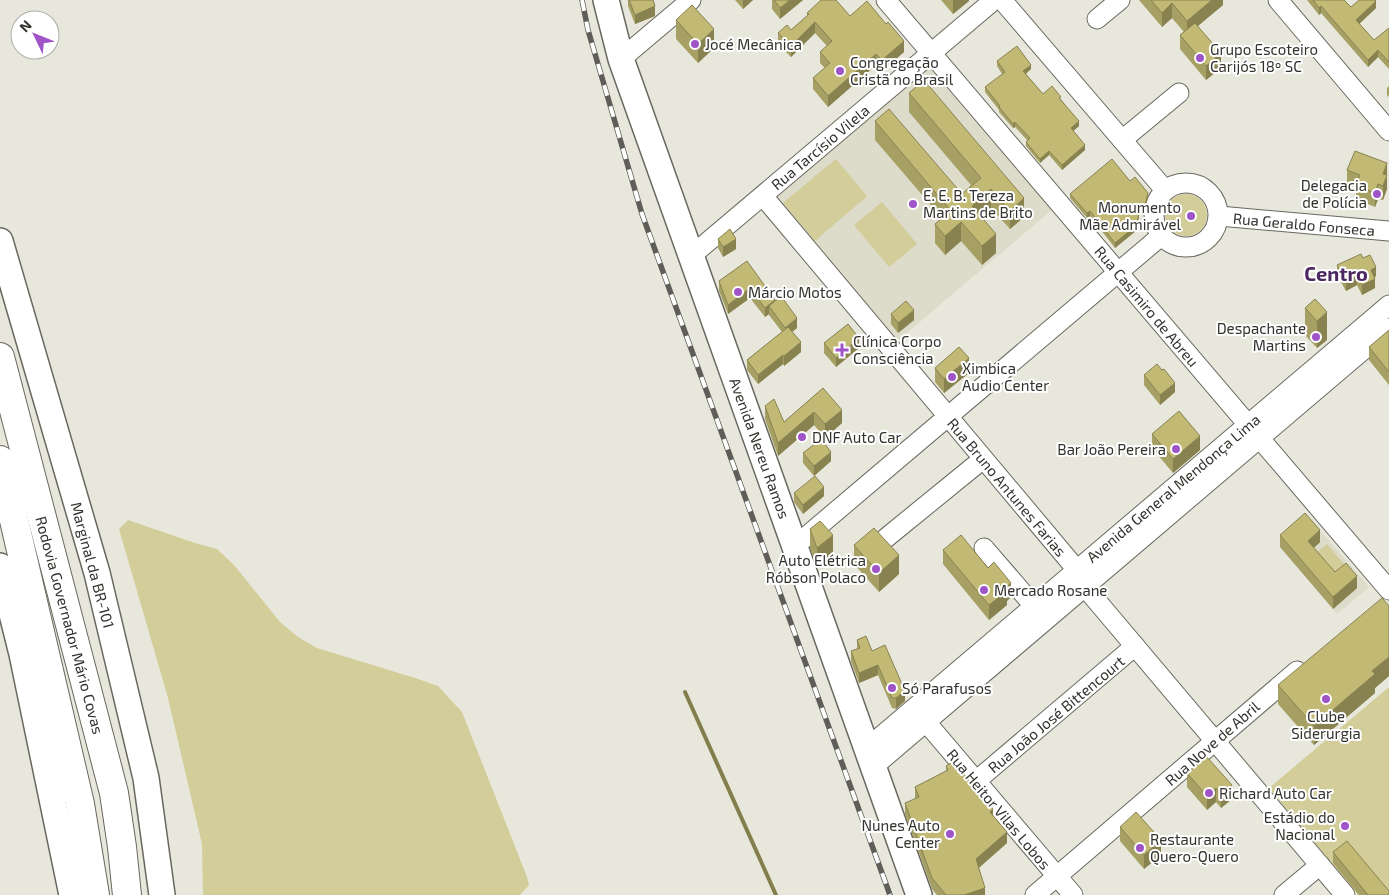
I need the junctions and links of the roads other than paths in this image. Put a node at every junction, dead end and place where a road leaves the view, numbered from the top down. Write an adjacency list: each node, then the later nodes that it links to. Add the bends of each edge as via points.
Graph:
1 (606, 0): 10 (main road, Avenida Nereu Ramos)
2 (691, 0): 10 (street)
3 (886, 0): 9 (street, Rua Casimiro de Abreu)
4 (994, 0): 9 (street, Rua Tarcísio Vilela)
5 (1002, 0): 13 (street)
6 (1120, 0): 8 (street)
7 (1278, 0): 12 (street)
8 (1097, 19)
9 (932, 53): 15 (street, Rua Tarcísio Vilela); 21 (street, Rua Casimiro de Abreu)
10 (621, 59): 20 (main road, Avenida Nereu Ramos)
11 (1179, 93): 13 (street)
12 (1389, 131)
13 (1122, 140): 14 (street)
14 (1165, 190): 16 (street, via 1184,182 1204,188 1216,204); 18 (street, via 1153,214)
15 (762, 196): 20 (street, Rua Tarcísio Vilela); 25 (street, Rua Bruno Antunes Farias)
16 (1219, 216): 17 (street, Rua Geraldo Fonseca); 18 (street, via 1211,235 1193,246 1171,244)
17 (1389, 232)
18 (1161, 236): 21 (street)
19 (0, 241): 49 (main road, Marginal da BR-101, via 96,573 146,778)
20 (691, 256): 30 (main road, Avenida Nereu Ramos)
21 (1118, 272): 25 (street); 26 (street, Rua Casimiro de Abreu)
22 (1389, 305): 26 (street, Avenida General Mendonça Lima)
23 (1389, 328): 26 (street, Avenida General Mendonça Lima)
24 (0, 356): 48 (highway, Rodovia Governador Mário Covas, via 114,793)
25 (948, 416): 27 (street, Rua Bruno Antunes Farias); 30 (street)
26 (1254, 431): 33 (street, Avenida General Mendonça Lima); 34 (street, Avenida General Mendonça Lima); 35 (street, Rua Casimiro de Abreu)
27 (983, 459): 29 (street); 33 (street, Rua Bruno Antunes Farias)
28 (0, 460): 47 (highway, Rodovia Governador Mário Covas, via 80,804)
29 (886, 538)
30 (795, 546): 42 (main road, Avenida Nereu Ramos)
31 (984, 548): 37 (street)
32 (0, 566): 46 (main road)
33 (1077, 570): 34 (street, Rua Bruno Antunes Farias); 37 (street, Avenida General Mendonça Lima)
34 (1085, 587): 38 (street, Rua Bruno Antunes Farias); 40 (street, Avenida General Mendonça Lima)
35 (1389, 591): 36 (street)
36 (1374, 605)
37 (1034, 606): 42 (street, Avenida General Mendonça Lima)
38 (1135, 646): 41 (street, Rua Bruno Antunes Farias); 43 (street, Rua João José Bittencourt)
39 (1313, 657): 41 (street, Rua Nove de Abril)
40 (926, 722): 42 (street, Avenida General Mendonça Lima); 43 (street, Rua Heitor Vilas Lobos)
41 (1215, 741): 44 (street, Rua Bruno Antunes Farias); 45 (street, Rua Nove de Abril)
42 (869, 758): 50 (main road, Avenida Nereu Ramos)
43 (976, 781): 45 (street, Rua Heitor Vilas Lobos)
44 (1320, 864): 53 (street); 54 (street, Rua Bruno Antunes Farias)
45 (1057, 876): 51 (street, Rua Nove de Abril); 52 (street, Rua Heitor Vilas Lobos)
46 (72, 895)
47 (95, 895)
48 (127, 895)
49 (162, 895)
50 (919, 895)
51 (1035, 895)
52 (1073, 895)
53 (1284, 895)
54 (1345, 895)

